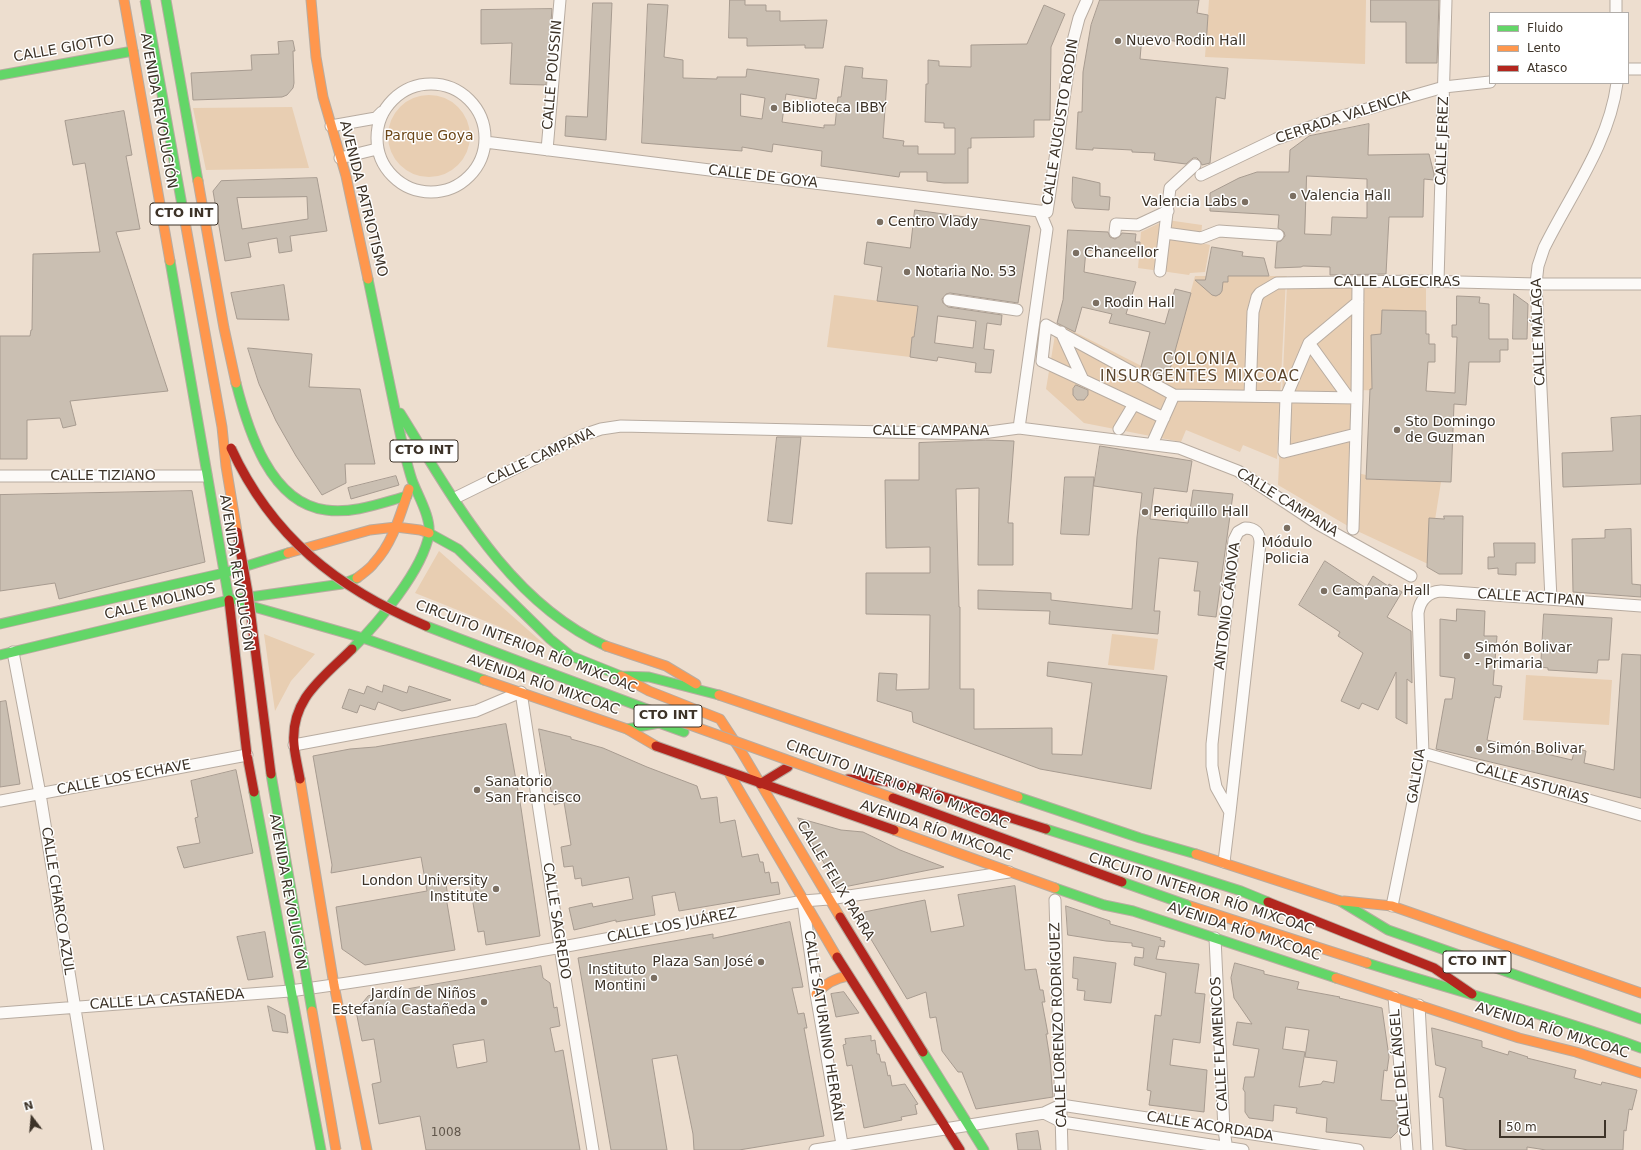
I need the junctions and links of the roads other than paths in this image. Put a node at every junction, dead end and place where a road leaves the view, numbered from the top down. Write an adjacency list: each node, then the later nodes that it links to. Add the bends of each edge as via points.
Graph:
1 (124, 0): 10 (main road, AVENIDA REVOLUCIÓN / CTO INT)
2 (145, 0): 48 (main road, CTO INT, bridge)
3 (166, 0): 56 (main road, AVENIDA REVOLUCIÓN / CTO INT, via 230,359 249,428 260,453 284,488 299,501 313,507 331,510 350,509)
4 (311, 0): 18 (main road, AVENIDA PATRIOTISMO / CTO INT, via 316,57)
5 (560, 0): 21 (street, CALLE POUSSIN)
6 (1087, 0): 26 (street, CALLE AUGUSTO RODIN, via 1072,44 1047,212)
7 (1446, 0): 16 (street, CALLE JEREZ)
8 (1616, 0): 9 (street)
9 (1616, 12)
10 (133, 51): 13 (main road, CALLE GIOTTO); 54 (main road, AVENIDA REVOLUCIÓN / CTO INT)
11 (1641, 68): 12 (street)
12 (1629, 69)
13 (0, 75)
14 (1489, 82): 16 (street, CERRADA VALENCIA)
15 (1617, 84): 33 (street, CALLE MÁLAGA, via 1613,107 1601,142 1544,248)
16 (1444, 87): 24 (street, CERRADA VALENCIA, via 1339,116 1283,136); 31 (street, CALLE JEREZ)
17 (383, 112): 18 (street, via 376,118); 19 (street, via 394,97 411,87 429,83 448,86 465,95 477,110 484,127); 20 (street, via 376,134)
18 (331, 126): 22 (main road, AVENIDA PATRIOTISMO / CTO INT)
19 (485, 142): 20 (street, via 481,157 470,175 452,187 431,192 400,183 385,167); 21 (street, CALLE DE GOYA)
20 (377, 149): 22 (street)
21 (548, 150): 26 (street, CALLE DE GOYA)
22 (340, 158): 45 (main road, AVENIDA PATRIOTISMO / CTO INT, via 346,176)
23 (1195, 165): 25 (street, via 1170,188)
24 (1201, 175)
25 (1168, 211): 27 (street, via 1138,225 1116,224); 28 (street)
26 (1040, 212): 49 (street, CALLE AUGUSTO RODIN, via 1047,228)
27 (1115, 232)
28 (1165, 233): 29 (street, via 1201,238 1219,231); 30 (street)
29 (1278, 235)
30 (1160, 271)
31 (1438, 281): 33 (street, CALLE ALGECIRAS); 42 (street, CALLE ALGECIRAS, via 1282,282 1264,289 1257,297 1253,312)
32 (1358, 284): 36 (street)
33 (1536, 284): 34 (street, CALLE ALGECIRAS); 64 (street, CALLE MÁLAGA)
34 (1641, 284)
35 (949, 300): 37 (street)
36 (1358, 302): 39 (street); 44 (street)
37 (1017, 310)
38 (1061, 332): 40 (street); 40 (street, via 1046,325 1042,361); 41 (street)
39 (1309, 343): 43 (street); 44 (street)
40 (1083, 380): 46 (street)
41 (1174, 395): 42 (street); 47 (street)
42 (1250, 396): 43 (street)
43 (1286, 397): 44 (street); 51 (street, via 1284,452)
44 (1353, 398): 51 (street)
45 (394, 404): 55 (main road, AVENIDA PATRIOTISMO / CTO INT); 57 (main road, AVENIDA PATRIOTISMO / CTO INT)
46 (1134, 404): 47 (street); 50 (street)
47 (1164, 418): 52 (street)
48 (222, 427): 100 (main road, CIRCUITO INTERIOR RÍO MIXCOAC / CTO INT, bridge, via 256,496 297,544 357,591 437,630 1048,856 1429,984); 118 (main road, bridge, via 226,466 248,593 267,752)
49 (1019, 428): 52 (street, CALLE CAMPANA); 57 (street, CALLE CAMPANA, via 974,434 621,426 583,435)
50 (1119, 429)
51 (1356, 434): 59 (street)
52 (1152, 444): 62 (street, CALLE CAMPANA, via 1179,448 1238,472 1318,524)
53 (0, 476): 54 (street, CALLE TIZIANO)
54 (206, 476): 61 (main road, AVENIDA REVOLUCIÓN / CTO INT)
55 (412, 480): 56 (main road, CALLE MOLINOS); 60 (main road, AVENIDA PATRIOTISMO / CTO INT, via 427,518)
56 (407, 496): 58 (main road, CALLE MOLINOS)
57 (455, 498): 73 (main road, CTO INT, via 489,546 526,590 556,616 596,641 670,668)
58 (396, 527): 60 (main road, CALLE MOLINOS); 61 (main road, CALLE MOLINOS, via 347,535); 65 (main road, CALLE MOLINOS, via 380,557 356,579 342,584)
59 (1353, 529)
60 (429, 533): 68 (main road, via 422,555 406,583); 71 (main road, CTO INT, via 458,549 560,648 584,662)
61 (224, 573): 65 (main road, AVENIDA REVOLUCIÓN / CTO INT); 67 (main road, CALLE MOLINOS)
62 (1411, 576)
63 (1424, 598): 64 (street, CALLE ACTIPAN, via 1441,591); 77 (street, GALICIA, via 1418,608)
64 (1551, 599): 66 (street, CALLE ACTIPAN)
65 (229, 600): 68 (main road, AVENIDA RÍO MIXCOAC / CTO INT); 69 (main road, CALLE MOLINOS); 78 (main road, AVENIDA REVOLUCIÓN)
66 (1641, 606)
67 (0, 624)
68 (363, 638): 72 (main road, AVENIDA RÍO MIXCOAC / CTO INT); 75 (main road, via 313,688 300,705 294,723)
69 (13, 652): 70 (main road, CALLE MOLINOS); 82 (street, CALLE CHARCO AZUL)
70 (0, 655)
71 (621, 676): 73 (main road, CTO INT, via 649,677); 76 (main road, CALLE FELIX PARRA, via 649,691 720,719)
72 (521, 692): 74 (main road, AVENIDA RÍO MIXCOAC / CTO INT); 75 (street, via 476,711); 94 (street, CALLE SAGREDO)
73 (712, 693): 86 (main road, CTO INT, via 1140,838)
74 (627, 729): 76 (main road, via 660,723); 80 (main road, AVENIDA RÍO MIXCOAC / CTO INT, via 651,744)
75 (294, 745): 96 (main road)
76 (741, 752): 79 (main road); 81 (main road, CALLE FELIX PARRA)
77 (1423, 753): 85 (street, CALLE ASTURIAS); 92 (street, GALICIA)
78 (247, 755): 82 (street, CALLE LOS ECHAVE); 97 (main road, AVENIDA REVOLUCIÓN)
79 (788, 767): 81 (main road); 100 (main road, via 830,778 884,781 916,788 1241,890 1434,968)
80 (729, 773): 81 (main road, AVENIDA RÍO MIXCOAC / CTO INT); 90 (main road)
81 (760, 784): 87 (main road, AVENIDA RÍO MIXCOAC / CTO INT); 88 (main road, CALLE FELIX PARRA)
82 (40, 794): 83 (street, CALLE LOS ECHAVE); 103 (street, CALLE CHARCO AZUL)
83 (0, 801)
84 (1230, 812): 84 (street, ANTONIO CÁNOVA, via 1260,543 1259,535 1249,528 1238,532 1234,540 1212,744 1212,766 1216,787); 86 (street, ANTONIO CÁNOVA)
85 (1641, 815)
86 (1224, 862): 91 (main road, CTO INT)
87 (1009, 872): 88 (street, CALLE LOS JUÁREZ); 93 (main road, AVENIDA RÍO MIXCOAC / CTO INT, via 1104,905 1133,911)
88 (829, 899): 90 (street, CALLE LOS JUÁREZ); 111 (main road, CALLE FELIX PARRA)
89 (1055, 900): 108 (street, CALLE LORENZO RODRÍGUEZ)
90 (803, 901): 94 (street, CALLE LOS JUÁREZ); 95 (main road); 99 (street, CALLE SATURNINO HERRÁN)
91 (1340, 901): 92 (main road, CTO INT); 105 (main road, CTO INT, via 1388,930)
92 (1392, 906): 98 (main road, CTO INT)
93 (1215, 938): 101 (main road, AVENIDA RÍO MIXCOAC / CTO INT); 113 (street, CALLE FLAMENCOS)
94 (560, 947): 96 (street, CALLE LOS JUÁREZ); 120 (street, CALLE SAGREDO)
95 (848, 976): 99 (main road, via 831,979); 112 (main road)
96 (334, 985): 97 (street, CALLE LA CASTAÑEDA); 119 (main road)
97 (290, 991): 103 (street, CALLE LA CASTAÑEDA); 117 (main road, AVENIDA REVOLUCIÓN)
98 (1641, 993)
99 (816, 994): 114 (street, CALLE SATURNINO HERRÁN)
100 (1472, 994): 106 (main road, CIRCUITO INTERIOR RÍO MIXCOAC / CTO INT)
101 (1394, 997): 102 (main road, AVENIDA RÍO MIXCOAC / CTO INT); 127 (street, CALLE DEL ÁNGEL)
102 (1419, 1005): 107 (main road, AVENIDA RÍO MIXCOAC / CTO INT, via 1519,1038 1576,1052); 128 (street, CALLE DEL ÁNGEL)
103 (74, 1007): 104 (street, CALLE LA CASTAÑEDA); 116 (street, CALLE CHARCO AZUL)
104 (0, 1013)
105 (1641, 1019)
106 (1641, 1048)
107 (1641, 1073)
108 (1061, 1105): 109 (street); 110 (street, CALLE LORENZO RODRÍGUEZ); 113 (street, CALLE ACORDADA)
109 (1044, 1113): 110 (street, CALLE ACORDADA); 111 (street)
110 (1062, 1122): 115 (street, CALLE ACORDADA); 124 (street, CALLE LORENZO RODRÍGUEZ)
111 (970, 1126): 112 (street); 123 (main road, CALLE FELIX PARRA)
112 (947, 1129): 114 (street); 122 (main road)
113 (1224, 1130): 115 (street, CALLE FLAMENCOS); 126 (street, CALLE ACORDADA)
114 (843, 1148): 121 (street)
115 (1227, 1149): 125 (street, CALLE ACORDADA)
116 (98, 1150)
117 (321, 1150)
118 (336, 1150)
119 (367, 1150)
120 (593, 1150)
121 (815, 1150)
122 (960, 1150)
123 (984, 1150)
124 (1062, 1150)
125 (1243, 1150)
126 (1358, 1150)
127 (1407, 1150)
128 (1427, 1150)

